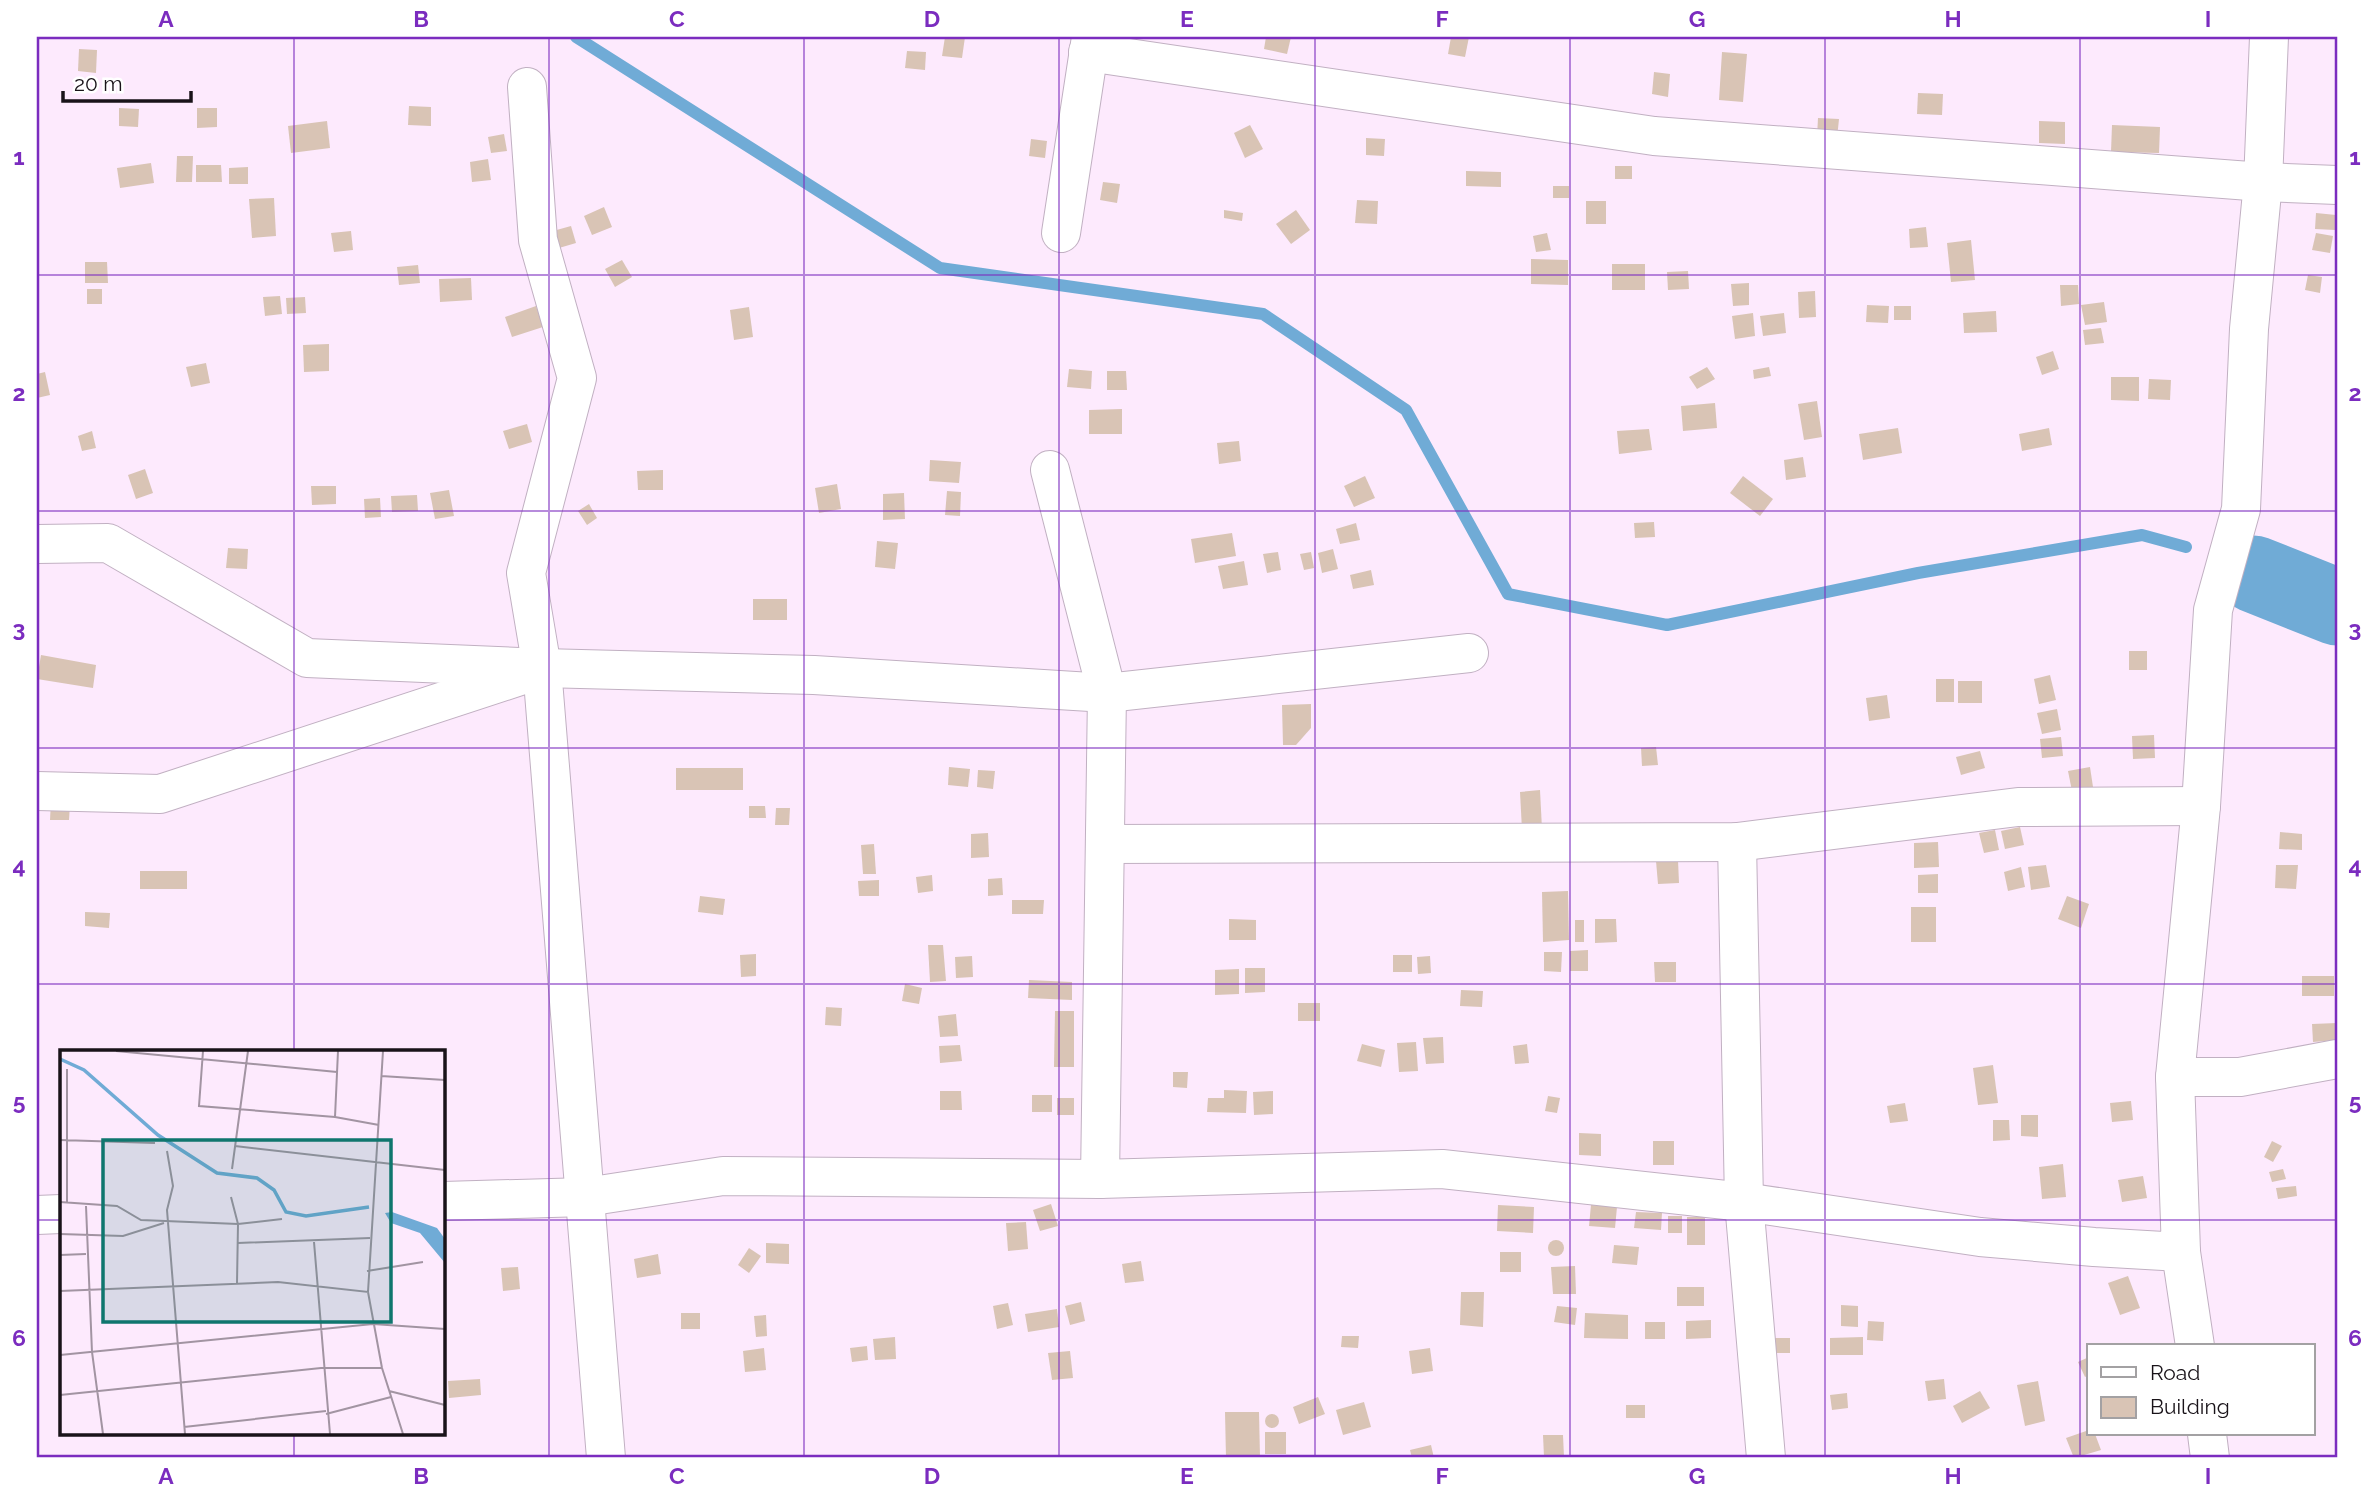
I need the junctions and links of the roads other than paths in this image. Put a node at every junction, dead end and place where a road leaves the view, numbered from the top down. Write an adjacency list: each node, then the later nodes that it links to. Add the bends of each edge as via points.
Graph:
1 (2269, 37): 4 (street)
2 (1090, 44): 4 (street, via 1654,136); 6 (street)
3 (527, 87): 10 (street, via 538,240 577,378 526,573)
4 (2263, 181): 5 (street); 13 (street, via 2249,329 2241,509 2213,611)
5 (2337, 185)
6 (1061, 233)
7 (1050, 470): 11 (street)
8 (37, 544): 10 (street, via 108,543 307,657)
9 (1469, 653): 11 (street)
10 (542, 668): 11 (street, via 814,675); 12 (street, via 160,794); 19 (street)
11 (1107, 693): 15 (street)
12 (37, 791)
13 (2201, 806): 14 (street, via 2018,807); 17 (street)
14 (1737, 842): 15 (street); 21 (street)
15 (1105, 844): 18 (street)
16 (2337, 1059): 17 (street, via 2240,1077)
17 (2175, 1077): 24 (street)
18 (1101, 1179): 19 (street, via 723,1176); 21 (street, via 1442,1169)
19 (586, 1197): 20 (street); 27 (street)
20 (444, 1201)
21 (1744, 1202): 24 (street, via 1980,1237); 28 (street)
22 (60, 1214): 23 (street)
23 (37, 1215)
24 (2182, 1252): 25 (street)
25 (2195, 1344)
26 (2207, 1436): 29 (street)
27 (606, 1458)
28 (1766, 1458)
29 (2210, 1458)

